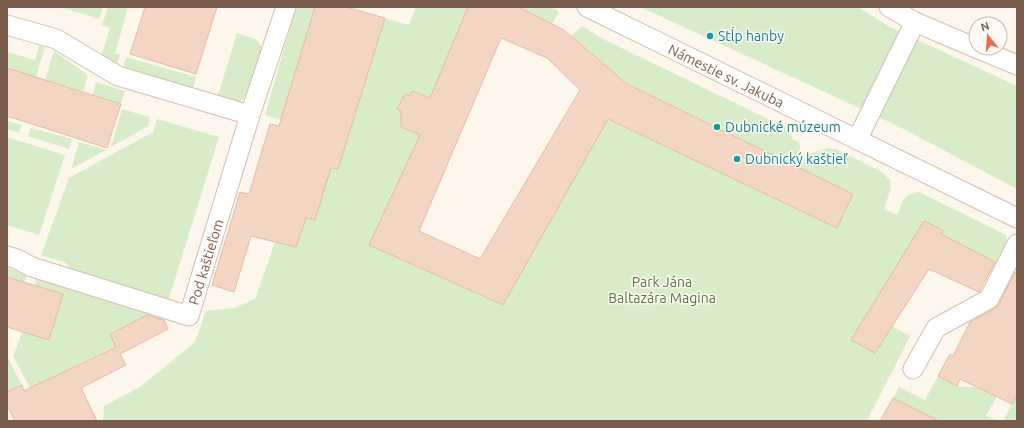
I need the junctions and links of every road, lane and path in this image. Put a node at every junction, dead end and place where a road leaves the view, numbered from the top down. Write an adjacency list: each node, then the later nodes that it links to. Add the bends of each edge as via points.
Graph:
1 (286, 7): 9 (street, Pod kaštieľom)
2 (587, 7): 10 (street, Námestie sv. Jakuba)
3 (888, 7): 4 (street)
4 (915, 22): 6 (street); 10 (street)
5 (7, 25): 9 (street, via 56,39 118,76)
6 (968, 45)
7 (995, 56): 8 (street)
8 (1017, 65)
9 (250, 116): 13 (street, Pod kaštieľom, via 189,316 32,267)
10 (857, 140): 11 (street, Námestie sv. Jakuba)
11 (1017, 218)
12 (1017, 244): 14 (street, via 989,300 936,328)
13 (7, 256)
14 (913, 369)

